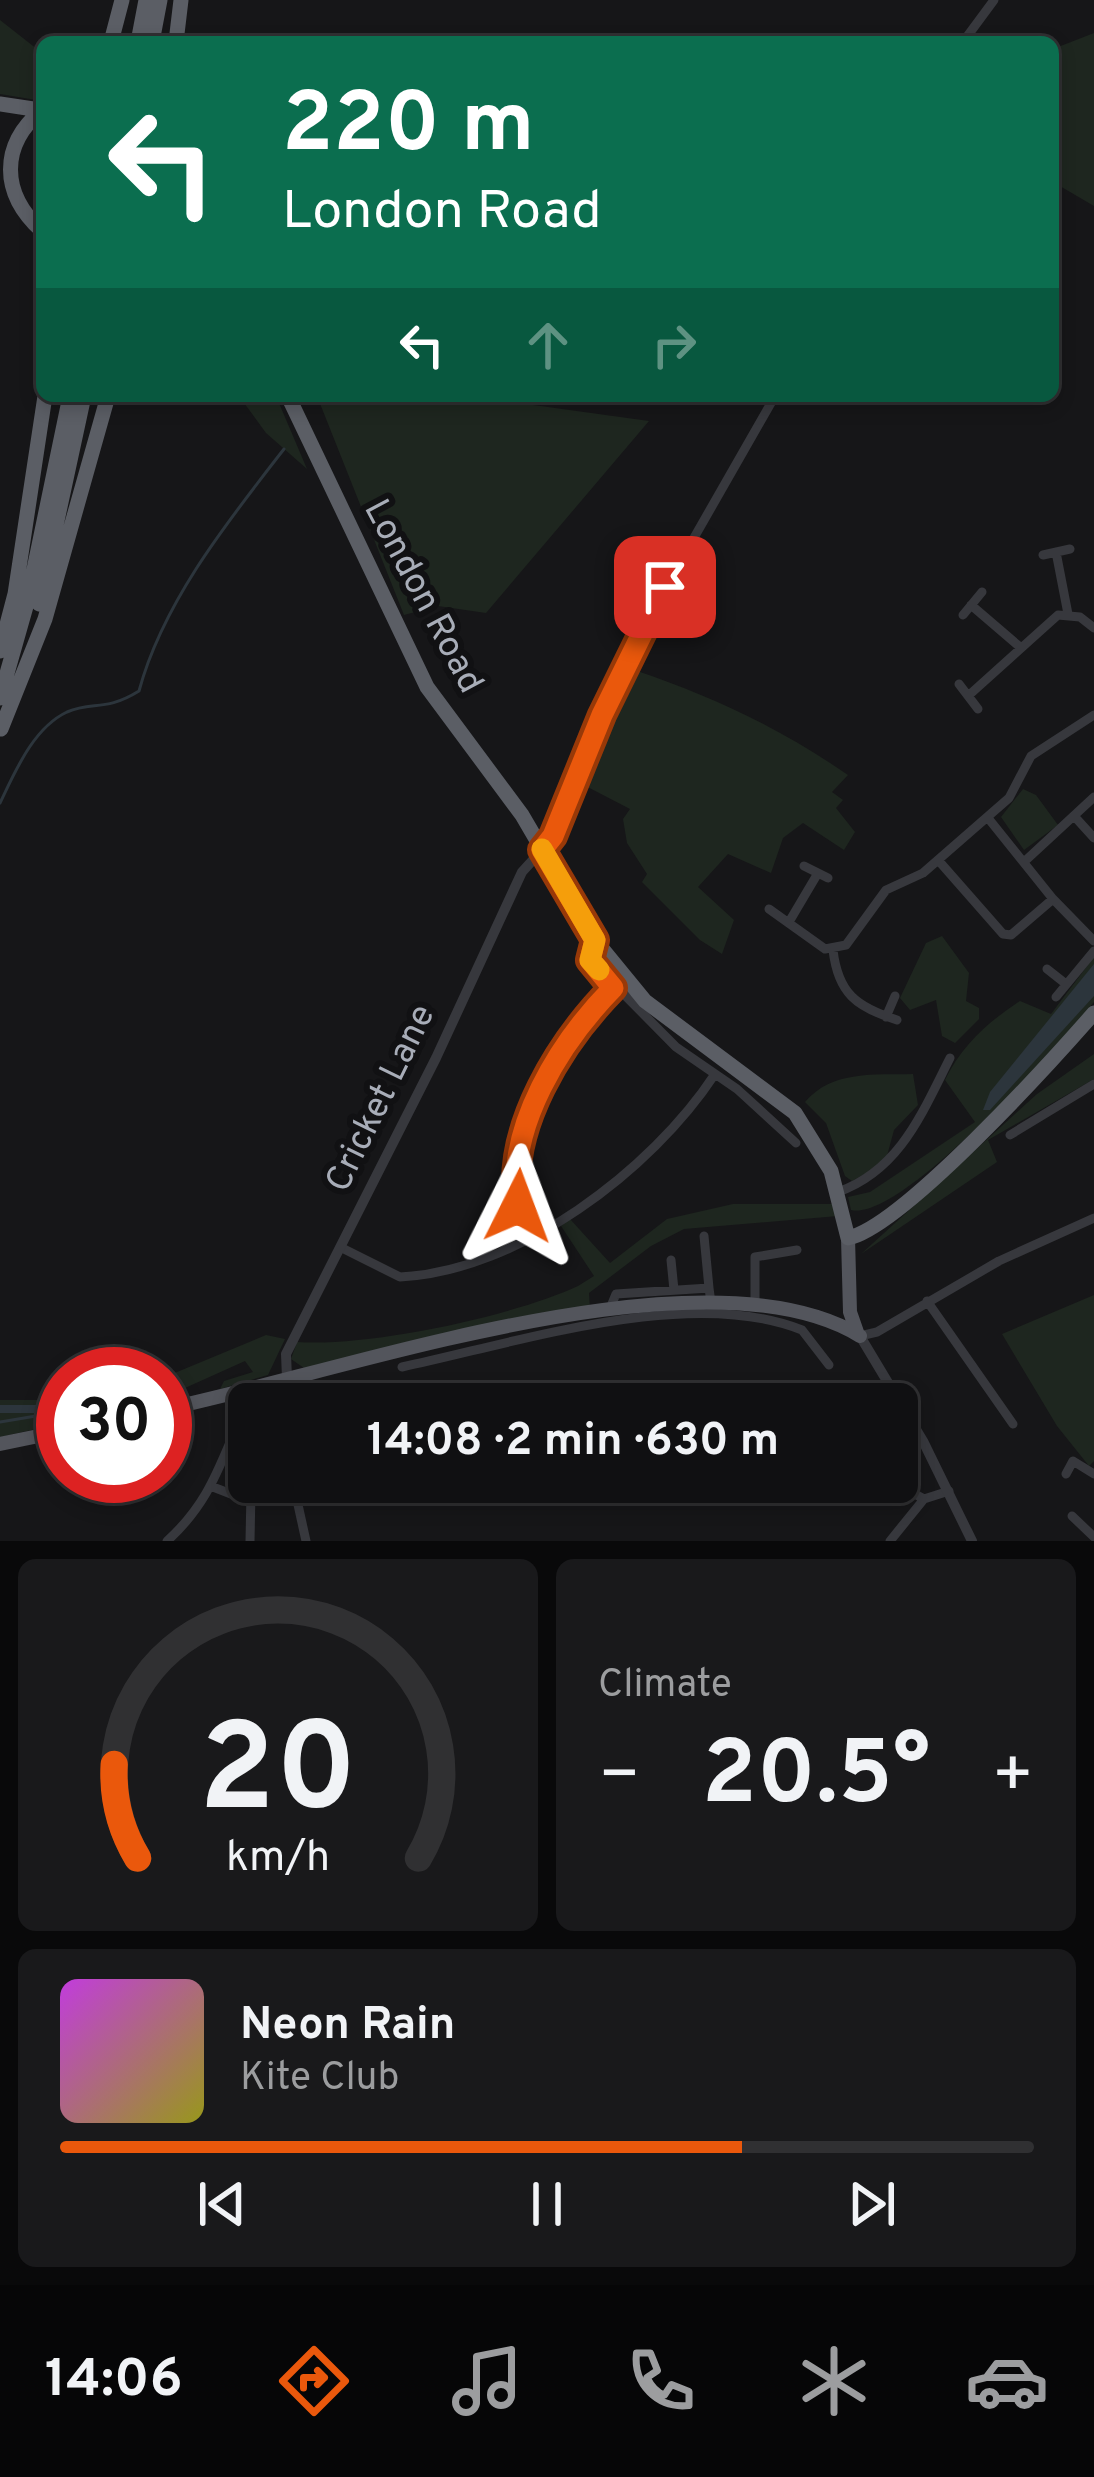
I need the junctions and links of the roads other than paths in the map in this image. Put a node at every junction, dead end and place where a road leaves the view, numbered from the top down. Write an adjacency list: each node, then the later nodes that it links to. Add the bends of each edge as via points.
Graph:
1 (122, 0): 6 (highway)
2 (146, 0): 7 (highway)
3 (160, 0): 8 (highway)
4 (181, 0): 9 (highway)
5 (994, 0): 10 (street)
6 (113, 36)
7 (139, 36)
8 (153, 36)
9 (177, 36)
10 (967, 36)
11 (0, 104): 12 (highway)
12 (36, 109)
13 (36, 115): 14 (highway)
14 (2, 162): 16 (highway, via 14,202)
15 (0, 185): 17 (highway)
16 (36, 225)
17 (36, 235)
18 (44, 402): 33 (highway)
19 (69, 402): 36 (highway)
20 (83, 402): 39 (highway, via 43,591)
21 (107, 402): 39 (highway, via 45,619)
22 (291, 402): 44 (highway, London Road, via 412,661)
23 (772, 402): 44 (street, via 651,613)
24 (1070, 549): 25 (street)
25 (1056, 552): 26 (street); 29 (street)
26 (1043, 555)
27 (982, 592): 28 (street)
28 (971, 605): 30 (street); 32 (street)
29 (1068, 614): 31 (street); 32 (street)
30 (963, 615)
31 (1092, 623)
32 (1020, 647): 35 (street)
33 (0, 651)
34 (958, 684): 35 (street)
35 (968, 696): 37 (street)
36 (0, 698)
37 (978, 709)
38 (1094, 715): 42 (street, via 1031,756)
39 (1, 731)
40 (1094, 797): 41 (street)
41 (1076, 817): 43 (street); 46 (street)
42 (988, 818): 45 (street); 46 (street)
43 (1094, 838)
44 (542, 850): 47 (street, Cricket Lane); 49 (highway, London Road)
45 (938, 860): 50 (street, via 1003,934); 55 (street, via 886,890 854,939)
46 (1025, 861): 50 (street)
47 (528, 862): 49 (street); 75 (street, Cricket Lane)
48 (804, 866): 52 (street, via 823,876)
49 (557, 877): 53 (highway, London Road)
50 (1053, 899): 54 (street)
51 (769, 908): 52 (street)
52 (789, 922): 55 (street)
53 (595, 940): 59 (street, London Road, via 590,960); 66 (highway, London Road, via 645,1001)
54 (1094, 940)
55 (833, 950): 60 (street, via 843,991 891,1018)
56 (1094, 950): 58 (street)
57 (1047, 969): 58 (street)
58 (1066, 984): 61 (street)
59 (613, 988): 64 (street, London Road); 74 (street, via 567,1042 523,1137 517,1198)
60 (895, 996)
61 (1056, 997)
62 (1094, 1013): 70 (highway, via 985,1129)
63 (950, 1058): 72 (street, via 895,1156 863,1183)
64 (715, 1074): 67 (street, London Road); 74 (street, via 674,1124)
65 (1094, 1086): 68 (street)
66 (795, 1113): 67 (street); 72 (highway, London Road, via 825,1156)
67 (781, 1127): 69 (street, London Road)
68 (1010, 1135)
69 (796, 1143)
70 (884, 1216): 72 (highway); 72 (highway, via 866,1233)
71 (1094, 1218): 81 (street)
72 (845, 1221): 80 (main road, London Road)
73 (704, 1236): 79 (street)
74 (534, 1240): 75 (street, via 400,1277)
75 (342, 1248): 90 (street, Cricket Lane, via 286,1354)
76 (797, 1250): 82 (street, via 755,1257)
77 (671, 1260): 78 (street)
78 (674, 1290): 79 (street); 83 (street, via 616,1294)
79 (710, 1295): 82 (main road); 83 (main road)
80 (853, 1301): 85 (main road); 86 (main road, London Road)
81 (927, 1301): 86 (street); 94 (street)
82 (752, 1308): 84 (main road); 87 (street); 88 (street, via 802,1330)
83 (609, 1311): 87 (main road)
84 (796, 1313): 85 (main road); 86 (main road)
85 (822, 1318): 86 (main road)
86 (860, 1336): 101 (street)
87 (432, 1353): 89 (street); 90 (main road)
88 (829, 1365)
89 (402, 1367)
90 (287, 1378): 91 (main road)
91 (270, 1383)
92 (228, 1394): 93 (main road)
93 (192, 1403)
94 (1009, 1421)
95 (36, 1437): 96 (main road)
96 (0, 1444)
97 (228, 1451): 100 (street)
98 (1066, 1474): 99 (street, via 1075,1458)
99 (1094, 1474)
100 (213, 1487): 102 (street); 109 (street)
101 (949, 1491): 104 (street); 113 (street)
102 (228, 1493)
103 (918, 1496): 104 (street)
104 (924, 1499): 112 (street)
105 (250, 1503): 110 (street)
106 (298, 1503): 111 (street)
107 (1072, 1516): 108 (street)
108 (1094, 1538)
109 (167, 1541)
110 (250, 1541)
111 (306, 1541)
112 (890, 1541)
113 (972, 1541)

